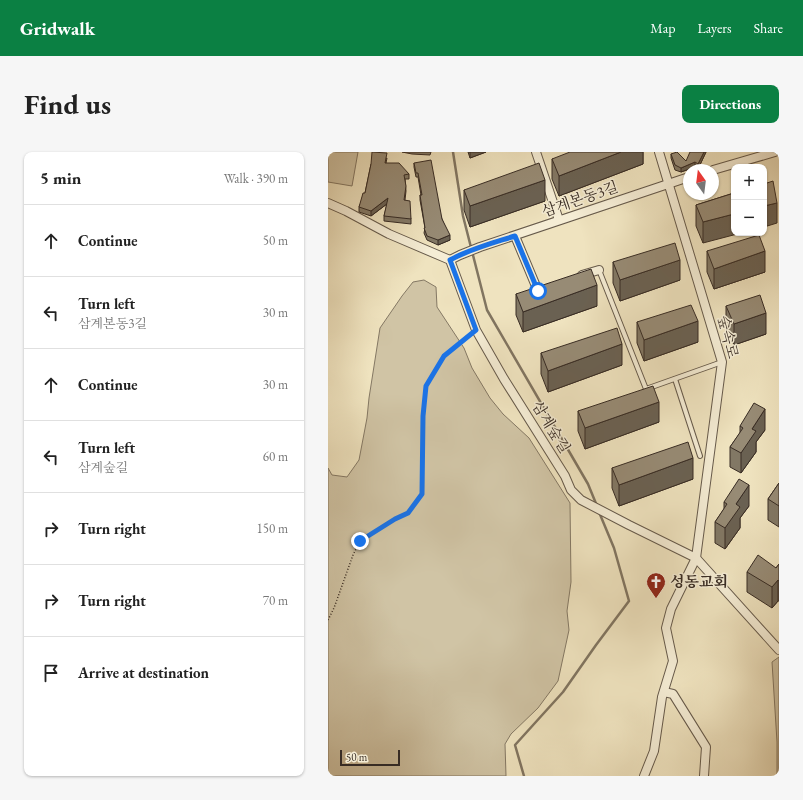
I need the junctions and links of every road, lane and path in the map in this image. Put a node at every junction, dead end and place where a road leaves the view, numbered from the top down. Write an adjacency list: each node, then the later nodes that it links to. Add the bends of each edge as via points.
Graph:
1 (536, 152): 8 (street)
2 (659, 152): 6 (street, 숲속로)
3 (775, 152): 4 (street)
4 (719, 168)
5 (683, 179): 6 (street, 삼계본동3길)
6 (669, 183): 8 (street, 삼계본동3길); 15 (street, 숲속로)
7 (328, 203): 10 (street, via 389,234)
8 (559, 220): 9 (street, 삼계본동3길)
9 (515, 236): 10 (street, 삼계본동3길); 13 (street, via 538,291)
10 (450, 260): 14 (street, 삼계숲길)
11 (599, 270): 12 (street); 16 (lane, via 646,389)
12 (572, 279)
13 (551, 286)
14 (476, 330): 18 (street, 삼계숲길, via 571,490 581,500); 19 (path, via 444,356 426,386 422,494 408,513 360,541)
15 (722, 362): 16 (lane); 18 (street, 숲속로)
16 (675, 379): 17 (lane)
17 (700, 456)
18 (696, 558): 20 (street, 삼계숲길); 21 (street, 숲속로, via 671,609 666,628 673,661)
19 (328, 620)
20 (779, 650)
21 (664, 692): 22 (street, 숲속로, via 654,751); 23 (street, via 673,694 706,747)
22 (644, 776)
23 (704, 776)

